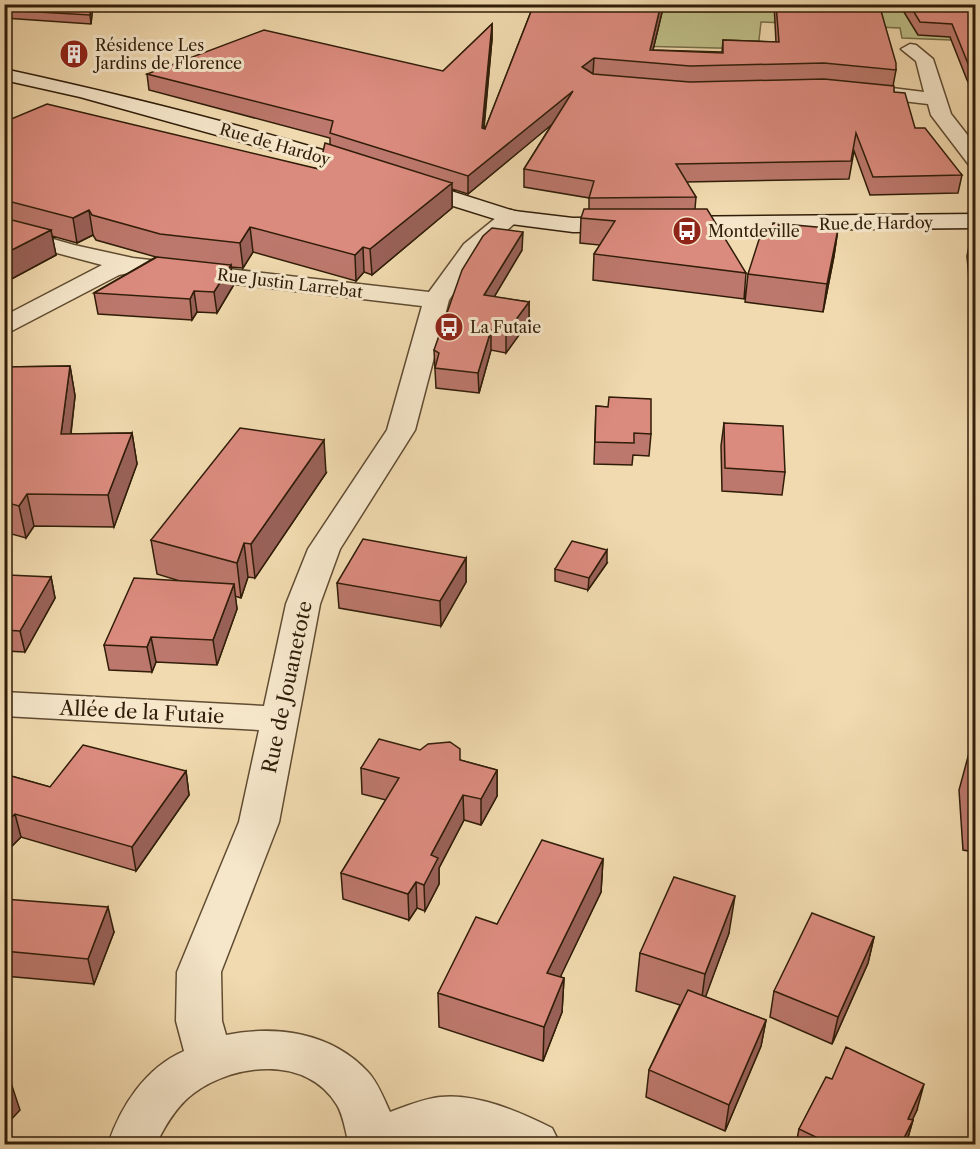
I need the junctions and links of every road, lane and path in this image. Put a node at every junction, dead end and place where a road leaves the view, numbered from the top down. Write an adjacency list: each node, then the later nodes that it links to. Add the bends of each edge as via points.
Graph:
1 (910, 49): 4 (street, via 924,59)
2 (4, 74): 6 (street, Rue de Hardoy, via 309,152)
3 (843, 89): 4 (street)
4 (936, 99): 5 (street, via 941,115)
5 (975, 161)
6 (511, 218): 7 (street, Rue de Hardoy, via 610,226); 10 (street, Rue de Jouanetote, via 472,249)
7 (975, 221)
8 (4, 232): 9 (street, Rue Justin Larrebat)
9 (133, 265): 10 (street, Rue Justin Larrebat); 11 (street, via 111,270)
10 (436, 300): 13 (street, Rue de Jouanetote, via 401,430 324,549 303,604)
11 (4, 327)
12 (4, 704): 13 (street, Allée de la Futaie)
13 (279, 719): 14 (street, Rue de Jouanetote, via 259,822 199,972 199,1021)
14 (210, 1060): 15 (street, via 173,1082 146,1113); 16 (street, via 247,1049 285,1049 320,1060 348,1081 367,1110)
15 (132, 1144)
16 (374, 1144): 17 (street, via 400,1131 446,1118 508,1130)
17 (536, 1144)

